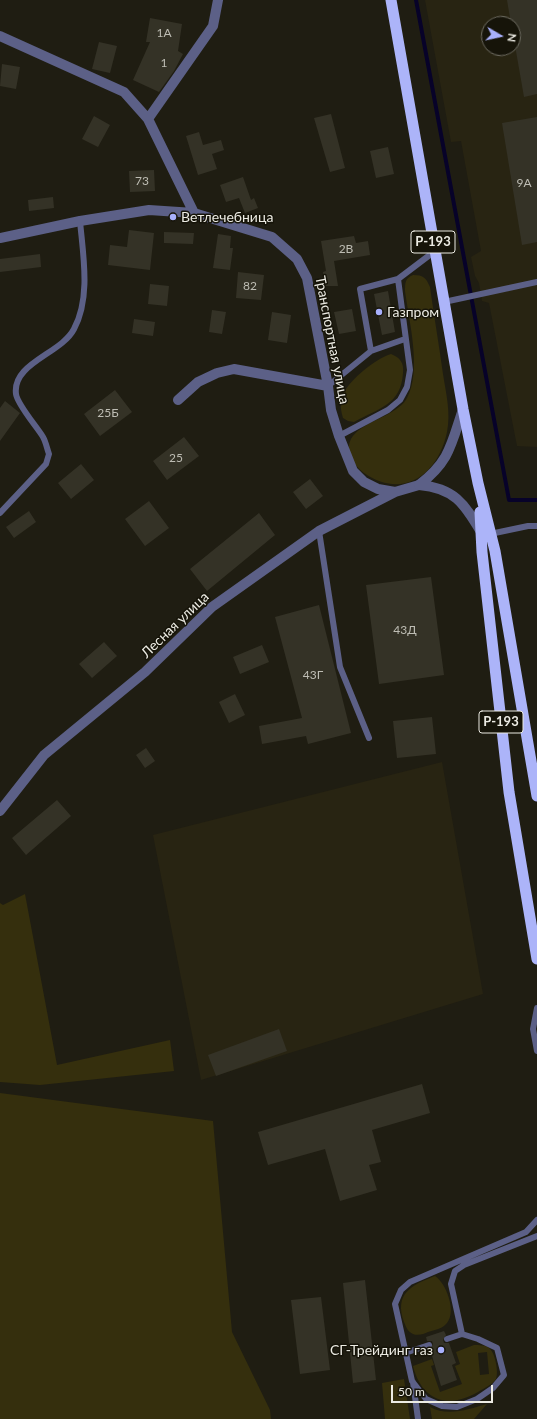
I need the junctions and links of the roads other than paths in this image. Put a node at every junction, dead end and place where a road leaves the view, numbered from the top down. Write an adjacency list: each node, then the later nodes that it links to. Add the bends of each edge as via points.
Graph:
1 (218, 0): 4 (street, via 213,26)
2 (391, 0): 8 (highway, Р-193)
3 (0, 36): 4 (street, via 124,92)
4 (148, 119): 5 (street)
5 (194, 213): 6 (street, Транспортная улица, via 149,210); 14 (street, Транспортная улица, via 272,237 297,259 307,278)
6 (80, 221): 7 (street, Транспортная улица); 20 (lane, via 85,286 81,311 74,330 61,345 20,374 15,384 16,396 43,438 50,454 46,464)
7 (0, 238)
8 (435, 251): 9 (lane); 11 (highway, Р-193)
9 (398, 279): 12 (lane); 13 (lane, via 360,289)
10 (537, 282): 11 (lane)
11 (444, 302): 16 (highway, Р-193)
12 (405, 339): 13 (lane); 17 (lane, via 410,370 407,387 400,400 388,410)
13 (371, 351): 14 (lane)
14 (328, 386): 15 (street, via 234,369 217,373 198,382); 17 (street, Транспортная улица, via 331,410)
15 (178, 400)
16 (463, 409): 18 (street, via 446,459); 23 (highway, Р-193)
17 (339, 436): 19 (street, Транспортная улица, via 353,470 364,482 378,489)
18 (419, 486): 19 (street, Транспортная улица); 23 (street, via 436,486 456,497 467,507)
19 (395, 492): 22 (street, Лесная улица)
20 (0, 514)
21 (537, 526): 23 (lane)
22 (319, 531): 24 (lane, via 340,667); 26 (street, Лесная улица, via 212,606 145,672 44,755)
23 (486, 533): 25 (highway, Р-193); 27 (highway, Р-193, via 509,792)
24 (369, 738)
25 (537, 796)
26 (0, 811)
27 (537, 959)
28 (537, 1008): 29 (lane, via 533,1029)
29 (537, 1051)
30 (537, 1220): 35 (lane, via 526,1232 410,1282 402,1290 396,1304)
31 (537, 1236): 32 (lane, via 455,1271 451,1284)
32 (462, 1334): 33 (lane); 36 (lane, via 497,1348 504,1375 493,1388 477,1399 456,1406 442,1406 426,1399)
33 (447, 1339)
34 (429, 1345): 35 (lane)
35 (405, 1353): 36 (lane)
36 (412, 1381): 37 (lane)
37 (418, 1419)

